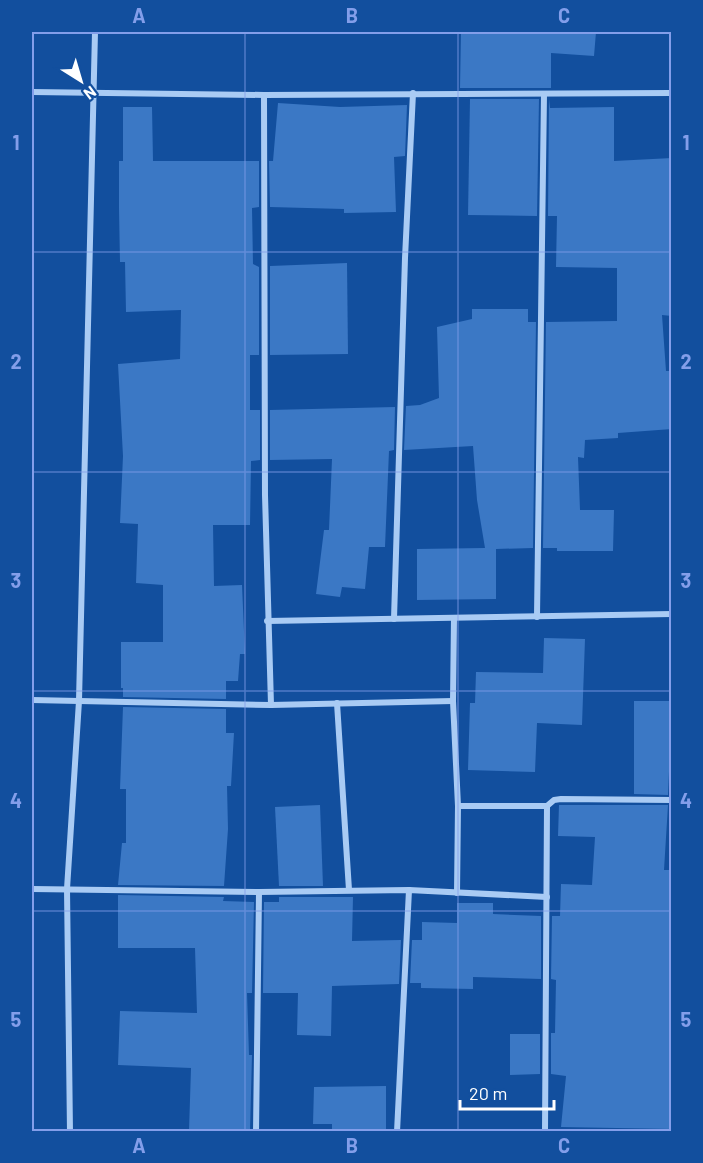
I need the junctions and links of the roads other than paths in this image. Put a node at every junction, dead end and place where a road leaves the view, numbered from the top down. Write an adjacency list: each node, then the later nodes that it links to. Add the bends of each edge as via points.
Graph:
1 (95, 32): 2 (street)
2 (94, 91): 3 (street); 7 (street); 14 (street)
3 (32, 92)
4 (413, 93): 6 (street); 7 (street); 11 (street)
5 (672, 93): 6 (street)
6 (544, 94): 9 (street)
7 (264, 95): 12 (street)
8 (672, 614): 9 (street)
9 (537, 616): 10 (street)
10 (454, 618): 11 (street); 15 (street)
11 (394, 619): 12 (street)
12 (267, 621): 17 (street)
13 (32, 700): 14 (street)
14 (79, 701): 17 (street); 22 (street)
15 (453, 701): 16 (street); 19 (street)
16 (337, 704): 17 (street); 23 (street)
17 (271, 705)
18 (672, 800): 20 (street, via 561,799)
19 (458, 806): 20 (street); 26 (street)
20 (547, 806): 27 (street)
21 (32, 889): 22 (street)
22 (67, 889): 25 (street); 28 (street)
23 (349, 890): 24 (street); 25 (street)
24 (409, 890): 26 (street); 30 (street)
25 (260, 892): 29 (street)
26 (457, 893): 27 (street)
27 (547, 897): 31 (street)
28 (70, 1131)
29 (256, 1131)
30 (396, 1131)
31 (545, 1131)

